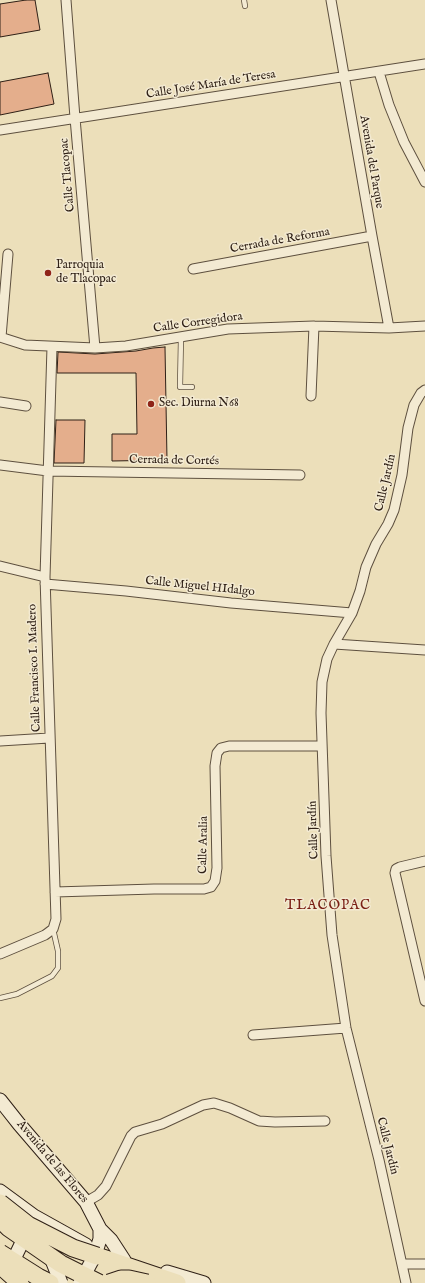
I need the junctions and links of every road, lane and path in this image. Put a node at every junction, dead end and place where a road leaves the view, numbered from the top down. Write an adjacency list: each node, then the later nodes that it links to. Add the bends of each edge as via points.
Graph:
1 (66, 0): 8 (street, Calle Tlacopac)
2 (244, 0): 4 (lane)
3 (331, 0): 7 (street, Avenida del Parque)
4 (245, 6)
5 (425, 64): 6 (street, Calle José María de Teresa)
6 (379, 72): 7 (street, Calle José María de Teresa); 10 (street, via 404,142)
7 (344, 77): 8 (street, Calle José María de Teresa); 11 (street, Avenida del Parque)
8 (75, 118): 9 (street, Calle José María de Teresa); 20 (street, Calle Tlacopac)
9 (0, 130)
10 (425, 182)
11 (372, 236): 13 (street, Cerrada de Reforma); 16 (street, Avenida del Parque)
12 (8, 254): 17 (street)
13 (193, 269)
14 (314, 326): 16 (street, Calle Corregidora); 18 (street, Calle Corregidora, via 228,330); 23 (street)
15 (425, 326): 16 (street, Calle Corregidora)
16 (389, 328)
17 (1, 337): 19 (street, Calle Corregidora, via 25,345)
18 (181, 337): 20 (street, Calle Corregidora); 21 (lane, via 180,387)
19 (52, 347): 20 (street, Calle Corregidora); 27 (street, Calle Francisco I. Madero)
20 (95, 348)
21 (192, 387)
22 (425, 390): 31 (street, Calle Jardín, via 414,405 408,428 394,510 369,561)
23 (311, 396)
24 (0, 402): 25 (street)
25 (26, 406)
26 (0, 465): 27 (street, Cerrada de Cortés)
27 (48, 471): 28 (street, Cerrada de Cortés); 30 (street, Calle Francisco I. Madero)
28 (300, 475)
29 (0, 566): 30 (street, Calle Miguel HIdalgo)
30 (45, 580): 31 (street, Calle Miguel HIdalgo, via 231,603); 34 (street, Calle Francisco I. Madero)
31 (352, 613): 32 (street, Calle Jardín)
32 (334, 644): 33 (street); 36 (street, Calle Jardín, via 327,659 322,682)
33 (425, 650)
34 (49, 738): 35 (street); 38 (street, Calle Francisco I. Madero)
35 (0, 741)
36 (322, 746): 38 (street, Calle Aralia, via 229,746 221,748 217,753 217,868 215,881 211,887); 44 (street, Calle Jardín, via 332,935)
37 (425, 860): 41 (street, via 400,867 395,873)
38 (55, 892): 39 (street, Calle Francisco I. Madero, via 56,919)
39 (53, 929): 40 (street, via 46,935); 42 (lane, via 58,951 58,968 52,976 17,994)
40 (0, 954)
41 (422, 970): 43 (street)
42 (0, 998)
43 (425, 1001)
44 (346, 1028): 45 (street); 58 (street, Calle Jardín)
45 (253, 1035)
46 (0, 1100): 49 (main road, Avenida de las Flores)
47 (325, 1121): 49 (street, via 259,1121 214,1103 203,1105 131,1136 106,1186 98,1195)
48 (0, 1191): 53 (main road)
49 (86, 1202): 54 (main road, Avenida de las Flores)
50 (0, 1203): 68 (highway, bridge, via 28,1225 73,1248)
51 (0, 1215): 66 (highway, via 36,1240 108,1276)
52 (0, 1219): 64 (highway, bridge, via 61,1264)
53 (32, 1222): 56 (main road); 60 (main road, bridge); 61 (main road, bridge, via 41,1234)
54 (100, 1229): 56 (main road, via 100,1239); 57 (main road, Avenida de las Flores)
55 (0, 1239): 63 (highway, via 6,1246 31,1262)
56 (94, 1253): 57 (main road); 61 (main road, bridge); 62 (main road, bridge)
57 (124, 1260): 69 (main road)
58 (403, 1264): 59 (street); 70 (street, Calle Jardín)
59 (425, 1264)
60 (7, 1268): 61 (highway, bridge)
61 (50, 1280)
62 (80, 1283)
63 (88, 1283)
64 (99, 1283)
65 (109, 1283): 67 (highway, bridge, via 129,1279)
66 (133, 1283)
67 (147, 1283)
68 (177, 1283)
69 (204, 1283)
70 (406, 1283)

